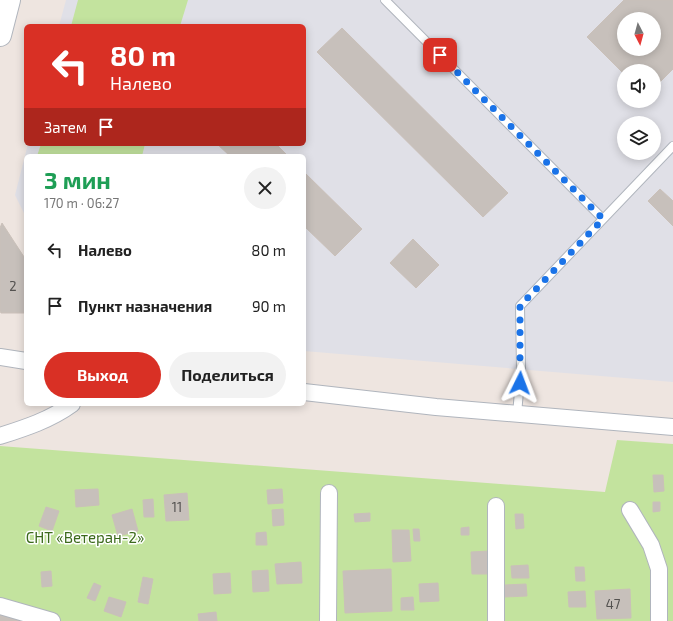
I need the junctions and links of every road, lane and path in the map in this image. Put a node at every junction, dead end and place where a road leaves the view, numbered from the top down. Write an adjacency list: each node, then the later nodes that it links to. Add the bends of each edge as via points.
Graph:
1 (10, 0): 3 (main road)
2 (385, 0): 5 (lane)
3 (0, 35)
4 (673, 146): 5 (lane)
5 (603, 219): 10 (lane, via 520,306 521,369)
6 (0, 357): 7 (street)
7 (24, 361)
8 (306, 392): 10 (street)
9 (69, 406): 12 (street, via 36,425)
10 (517, 414): 11 (street)
11 (673, 427)
12 (0, 436)
13 (329, 493): 18 (street)
14 (496, 506): 19 (street)
15 (630, 510): 20 (street, via 651,545 659,569)
16 (0, 606): 17 (street)
17 (52, 621)
18 (328, 621)
19 (496, 621)
20 (660, 621)

